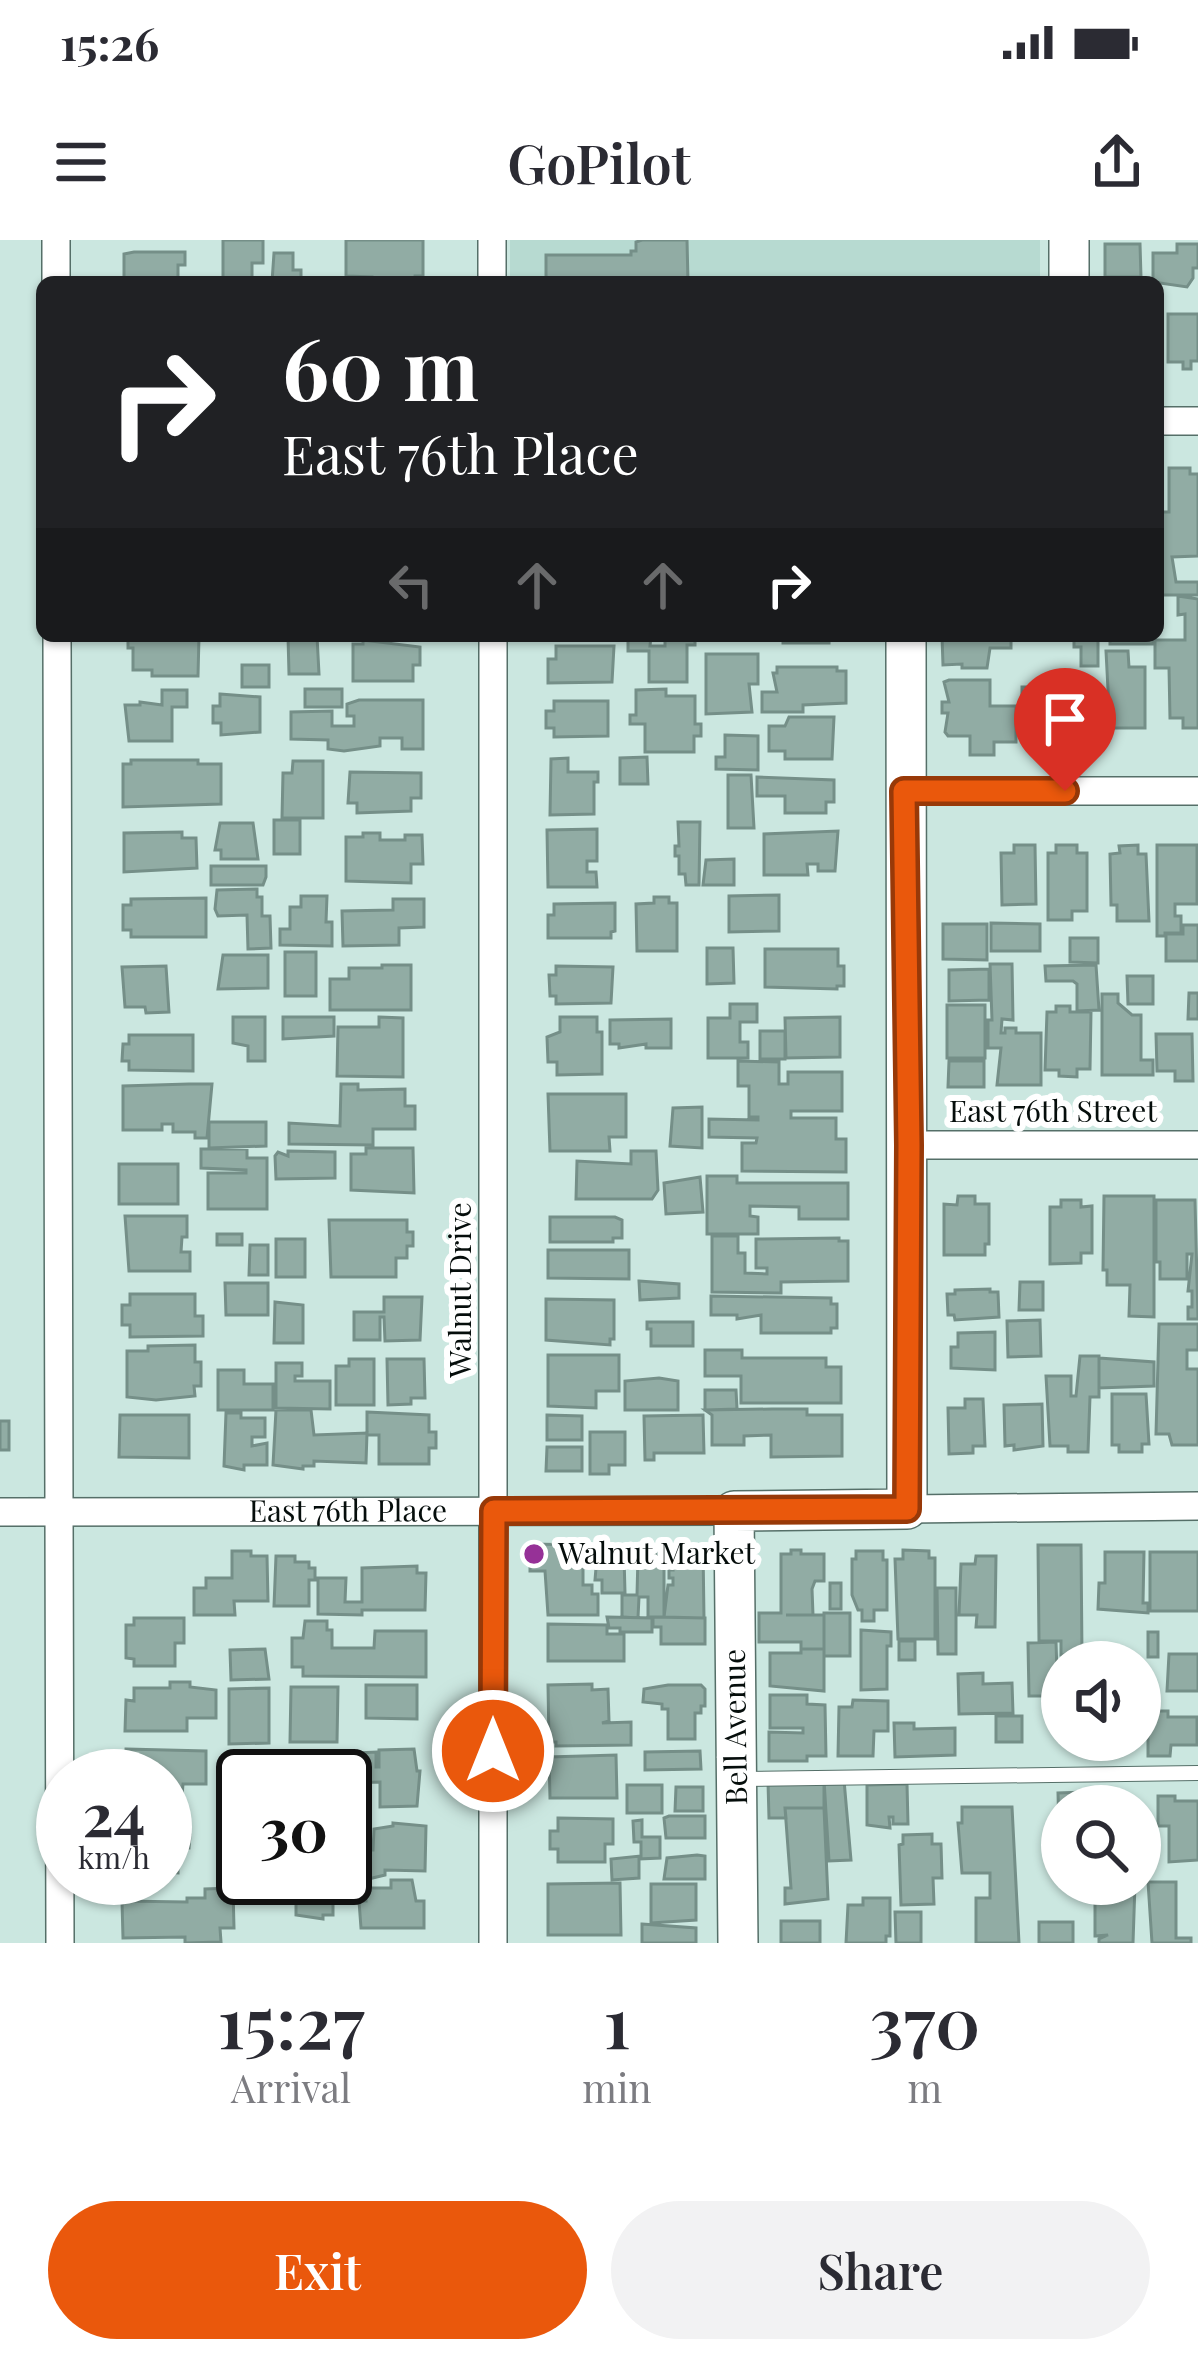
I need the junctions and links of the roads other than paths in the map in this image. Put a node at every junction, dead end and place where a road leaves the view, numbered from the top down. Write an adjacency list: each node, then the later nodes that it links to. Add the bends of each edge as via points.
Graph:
1 (56, 240): 4 (street)
2 (492, 240): 5 (street)
3 (1069, 240): 6 (street)
4 (56, 276)
5 (492, 276)
6 (1069, 276)
7 (1164, 421): 8 (street)
8 (1198, 421)
9 (57, 642): 21 (street)
10 (493, 642): 19 (street, Walnut Drive)
11 (906, 642): 12 (street)
12 (904, 791): 13 (street); 14 (street)
13 (1198, 791)
14 (909, 1145): 15 (street, East 76th Street); 17 (street)
15 (1198, 1145)
16 (1198, 1506): 17 (street, East 76th Place)
17 (907, 1509): 18 (street, East 76th Place)
18 (734, 1510): 19 (street, East 76th Place); 23 (street, Bell Avenue)
19 (494, 1511): 21 (street, East 76th Place); 25 (street, Walnut Drive)
20 (0, 1512): 21 (street, East 76th Place)
21 (58, 1512): 24 (street)
22 (1198, 1773): 23 (lane)
23 (736, 1779): 26 (street, Bell Avenue)
24 (60, 1943)
25 (493, 1943)
26 (738, 1943)

